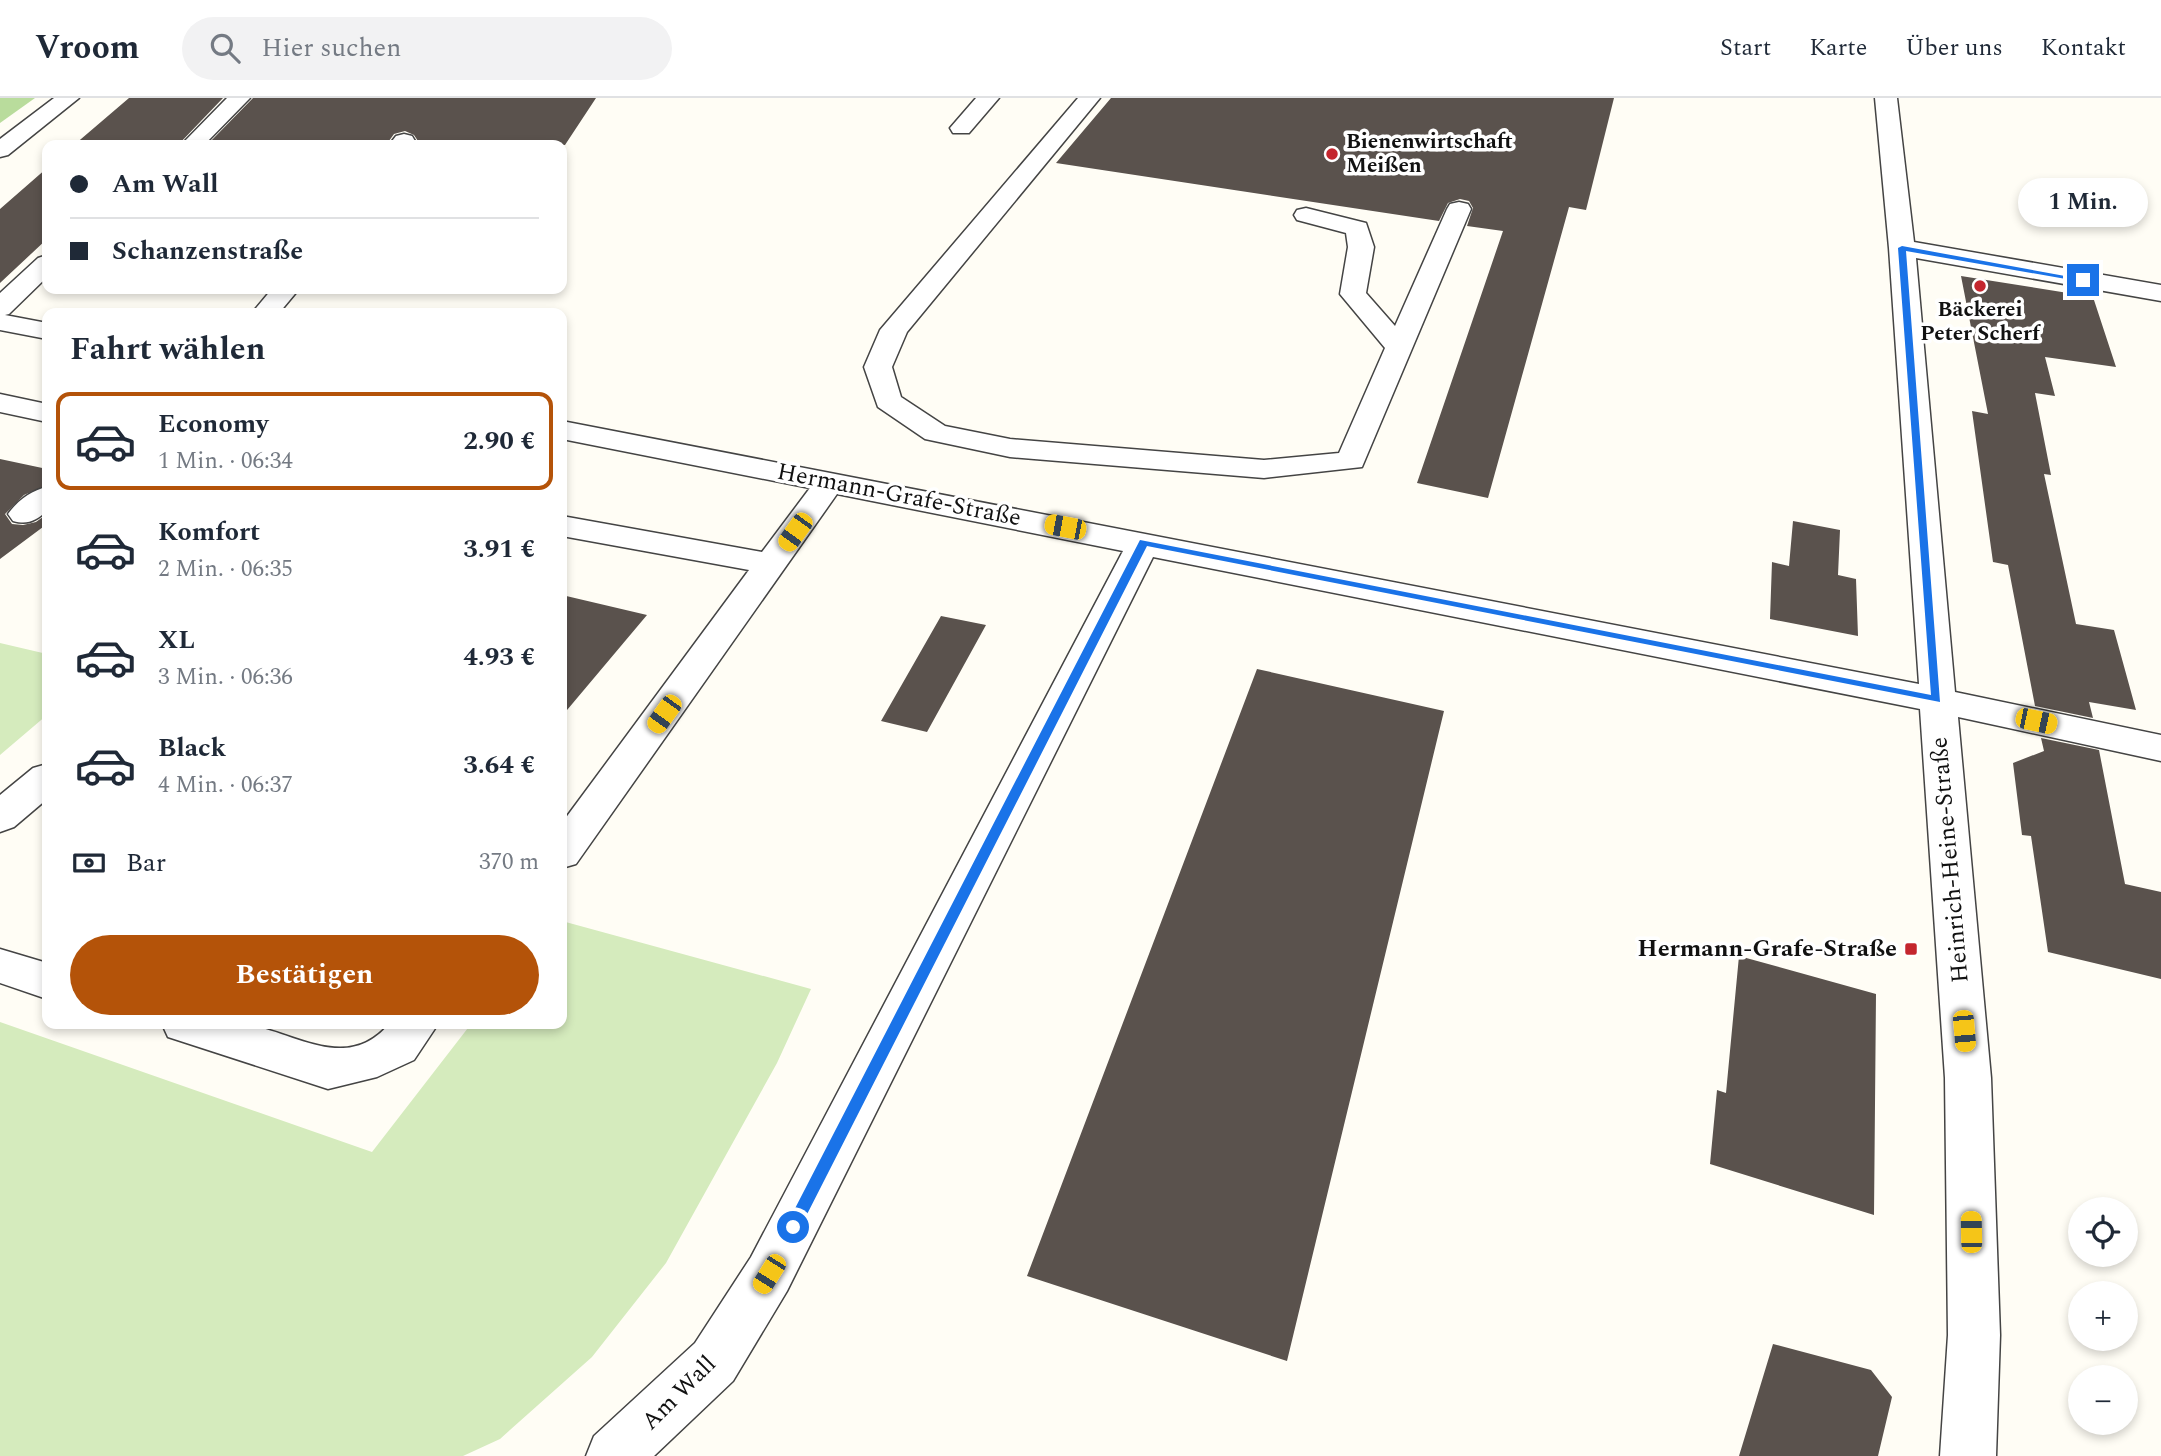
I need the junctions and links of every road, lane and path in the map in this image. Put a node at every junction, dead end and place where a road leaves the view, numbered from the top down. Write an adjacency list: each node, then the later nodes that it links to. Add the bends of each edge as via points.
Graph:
1 (68, 98): 8 (street)
2 (239, 98): 7 (street)
3 (988, 98): 6 (street)
4 (1089, 98): 18 (street, via 894,330 878,367 888,401 936,433 1010,448 1264,469 1351,461)
5 (1886, 98): 11 (street, Heinrich-Heine-Straße)
6 (961, 128)
7 (197, 140)
8 (0, 150)
9 (1459, 209): 18 (street)
10 (1306, 215): 18 (street, via 1357,228 1361,247 1353,294)
11 (1902, 248): 13 (street); 26 (street, Heinrich-Heine-Straße)
12 (42, 270): 16 (street)
13 (2161, 293)
14 (282, 294): 15 (street)
15 (269, 308)
16 (3, 322): 17 (street)
17 (42, 330)
18 (1400, 348)
19 (0, 403): 20 (street)
20 (42, 412)
21 (567, 431): 22 (street, Hermann-Grafe-Straße)
22 (830, 482): 24 (street, Hermann-Grafe-Straße); 25 (street)
23 (567, 527): 25 (street)
24 (1144, 542): 26 (street, Hermann-Grafe-Straße); 35 (street, Am Wall, via 769,1274 714,1362)
25 (772, 564): 30 (street)
26 (1936, 700): 27 (street, Hermann-Grafe-Straße); 36 (street, Heinrich-Heine-Straße, via 1968,1078 1974,1335)
27 (2161, 748)
28 (42, 782): 29 (street)
29 (0, 817)
30 (567, 846)
31 (0, 966): 32 (street)
32 (42, 979)
33 (200, 1029): 34 (street, via 328,1069 377,1058 398,1046)
34 (412, 1029)
35 (614, 1456)
36 (1968, 1456)

